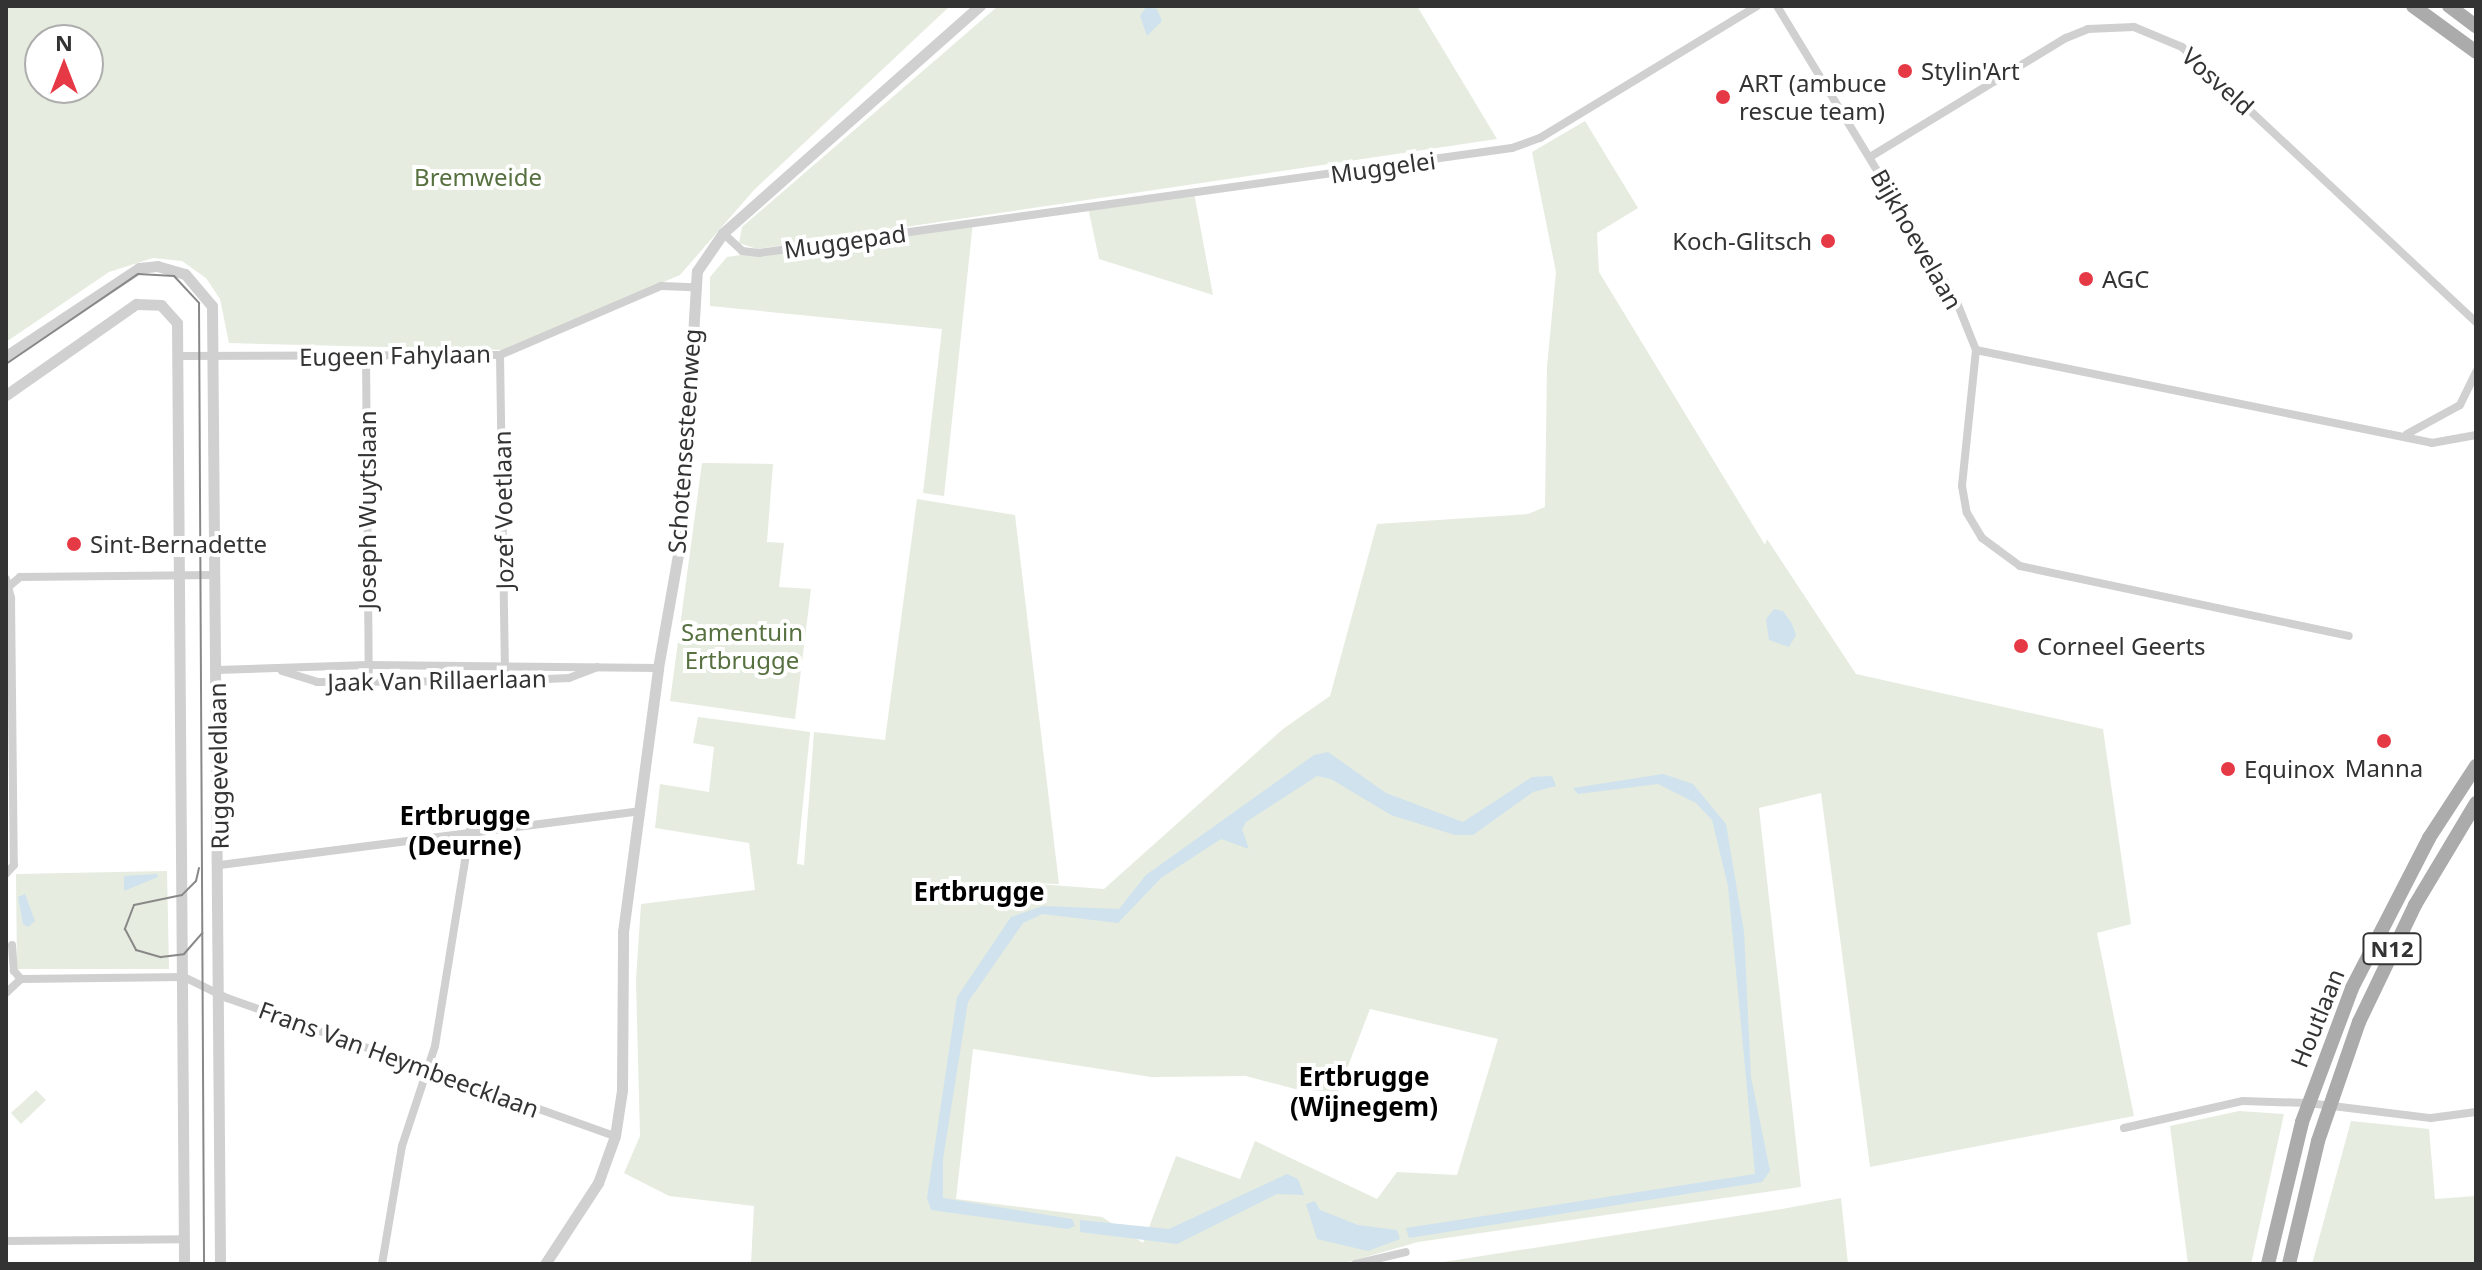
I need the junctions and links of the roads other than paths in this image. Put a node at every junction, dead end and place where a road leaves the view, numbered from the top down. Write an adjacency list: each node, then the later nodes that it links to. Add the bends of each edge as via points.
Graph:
1 (980, 6): 10 (street, Schotensesteenweg)
2 (1757, 6): 9 (street, Muggelei, via 1518,147)
3 (1777, 6): 8 (street, Bijkhoevelaan)
4 (2413, 6): 7 (main road)
5 (2449, 6): 6 (main road)
6 (2476, 26)
7 (2476, 52)
8 (1870, 157): 12 (street, Vosveld, via 2066,38 2088,29 2134,27 2182,47); 13 (street, Bijkhoevelaan, via 1956,300)
9 (973, 222): 10 (street, Muggepad, via 759,253 742,251)
10 (723, 233): 11 (street, Schotensesteenweg, via 704,256)
11 (694, 287): 15 (street, Eugeen Fahylaan, via 661,286); 31 (street, Schotensesteenweg, via 681,538)
12 (2476, 322)
13 (1976, 350): 21 (street); 26 (street, Bijkhoevelaan, via 1964,500 1982,538 2000,556 2052,573)
14 (366, 355): 15 (street, Eugeen Fahylaan); 18 (street, Eugeen Fahylaan); 28 (street, Joseph Wuytslaan)
15 (500, 355): 27 (street, Jozef Voetlaan)
16 (6, 356): 18 (street, Ruggeveldlaan, via 130,271 157,266 190,278 212,306)
17 (179, 356): 18 (street, Eugeen Fahylaan); 20 (street, Ruggeveldlaan, via 178,328 161,305 136,304); 23 (street, Ruggeveldlaan)
18 (215, 357): 24 (street, Ruggeveldlaan)
19 (2476, 372): 21 (street, via 2460,405)
20 (6, 395)
21 (2407, 434): 22 (street, via 2432,443)
22 (2476, 435)
23 (179, 575): 24 (street); 25 (street, via 20,577); 42 (street, Ruggeveldlaan, via 177,868)
24 (216, 575): 32 (street, Ruggeveldlaan)
25 (7, 584): 40 (street, via 14,865)
26 (2349, 636)
27 (506, 664): 28 (street, Jaak Van Rillaerlaan); 29 (street, Jaak Van Rillaerlaan); 34 (street, Jozef Voetlaan)
28 (368, 665): 30 (street, Jaak Van Rillaerlaan); 33 (street, Joseph Wuytslaan)
29 (601, 665): 31 (street, Jaak Van Rillaerlaan); 34 (street, Jaak Van Rillaerlaan, via 569,678)
30 (273, 668): 32 (street, Jaak Van Rillaerlaan); 33 (street, Jaak Van Rillaerlaan, via 317,682)
31 (658, 668): 37 (street, Schotensesteenweg)
32 (217, 670): 39 (street, Ruggeveldlaan)
33 (369, 681): 34 (street, Jaak Van Rillaerlaan)
34 (505, 681)
35 (2476, 766): 47 (main road, Houtlaan / N12, via 2429,838 2366,955)
36 (2476, 803): 48 (main road, Houtlaan / N12, via 2387,959)
37 (636, 812): 38 (street); 51 (street, Schotensesteenweg, via 623,932 622,1090)
38 (470, 830): 39 (street); 46 (street, via 435,1046)
39 (220, 865): 45 (street, Ruggeveldlaan)
40 (6, 874)
41 (12, 945): 43 (street, via 14,971)
42 (184, 977): 43 (street); 45 (street, Frans Van Heymbeecklaan); 52 (street, Ruggeveldlaan)
43 (21, 979): 44 (street)
44 (6, 993)
45 (220, 994): 46 (street, Frans Van Heymbeecklaan); 56 (street, Ruggeveldlaan)
46 (425, 1069): 51 (street, Frans Van Heymbeecklaan); 57 (street, via 397,1166)
47 (2308, 1103): 48 (street); 50 (street, via 2215,1105); 60 (main road, Houtlaan / N12)
48 (2330, 1106): 49 (street, via 2431,1118); 61 (main road, Houtlaan / N12)
49 (2476, 1112)
50 (2124, 1128)
51 (615, 1136): 58 (street, Schotensesteenweg, via 598,1183)
52 (184, 1239): 53 (street); 55 (street, Ruggeveldlaan)
53 (6, 1241)
54 (1406, 1252): 59 (street)
55 (184, 1264)
56 (220, 1264)
57 (382, 1264)
58 (545, 1264)
59 (1355, 1264)
60 (2268, 1264)
61 (2289, 1264)

